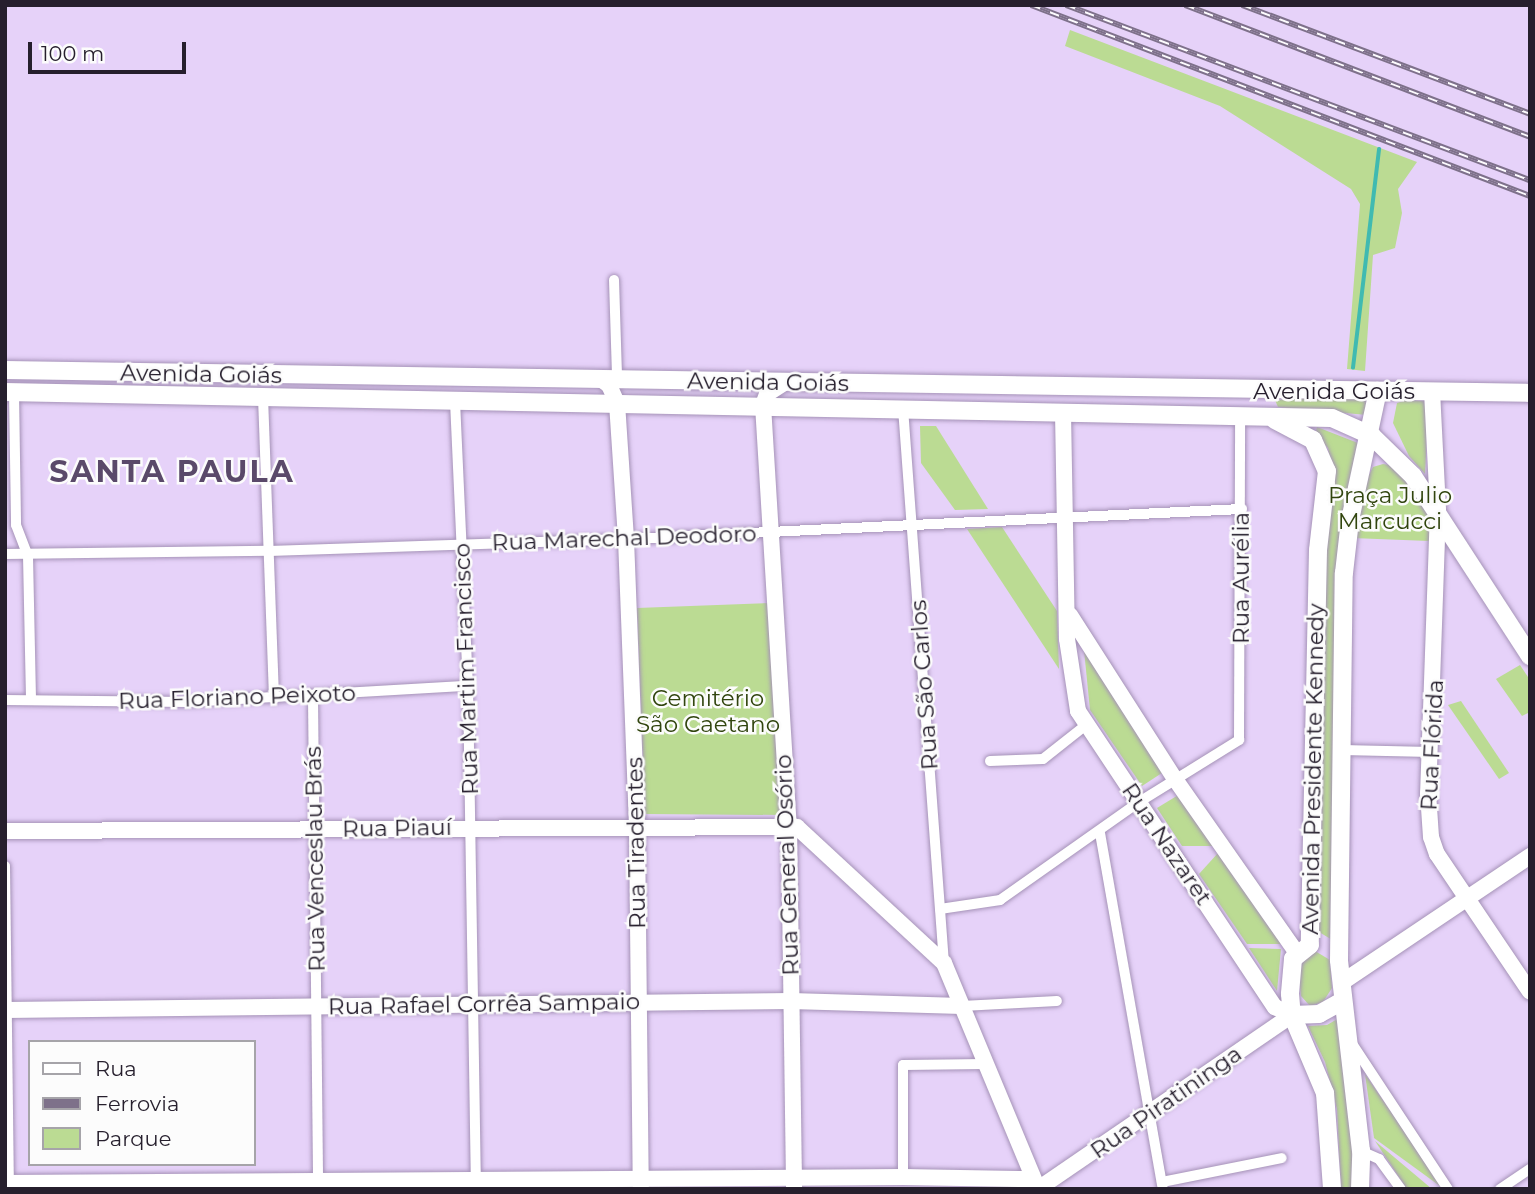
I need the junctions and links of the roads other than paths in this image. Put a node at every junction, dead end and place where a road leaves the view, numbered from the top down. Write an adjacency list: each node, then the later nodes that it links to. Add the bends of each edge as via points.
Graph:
1 (614, 281): 3 (street)
2 (5, 370): 3 (main road, Avenida Goiás)
3 (608, 378): 4 (main road, Avenida Goiás); 12 (street)
4 (784, 383): 7 (main road, Avenida Goiás); 13 (street, via 767,394)
5 (1378, 391): 6 (main road, Avenida Goiás); 7 (main road, Avenida Goiás); 18 (main road, Avenida Presidente Kennedy)
6 (1432, 391): 9 (main road, Avenida Goiás); 20 (street, Rua Flórida)
7 (1303, 392): 16 (main road, via 1245,398)
8 (10, 393): 10 (main road, Avenida Goiás); 28 (street, via 16,525)
9 (1530, 393)
10 (263, 397): 11 (main road, Avenida Goiás); 26 (street)
11 (455, 401): 12 (main road, Avenida Goiás); 25 (street, Rua Martim Francisco)
12 (617, 404): 13 (main road, Avenida Goiás); 24 (street, Rua Tiradentes)
13 (763, 405): 14 (main road, Avenida Goiás); 23 (street, Rua General Osório)
14 (903, 408): 15 (main road, Avenida Goiás); 22 (street, Rua São Carlos)
15 (1063, 412): 16 (main road, Avenida Goiás); 21 (street, Rua Nazaret)
16 (1240, 415): 17 (main road, Avenida Goiás); 19 (street, Rua Aurélia)
17 (1258, 415): 18 (main road, Avenida Goiás, via 1332,418); 54 (main road, Avenida Presidente Kennedy, via 1312,440 1327,471 1318,550)
18 (1372, 436): 20 (main road, via 1413,476); 39 (main road, Avenida Presidente Kennedy, via 1355,491 1346,552)
19 (1242, 509): 21 (street, Rua Marechal Deodoro); 42 (street, Rua Aurélia, via 1239,740)
20 (1438, 510): 31 (main road); 40 (street, Rua Flórida)
21 (1065, 515): 22 (street, Rua Marechal Deodoro); 29 (street, Rua Nazaret)
22 (912, 524): 23 (street, Rua Marechal Deodoro); 53 (street, Rua São Carlos)
23 (771, 532): 24 (street, Rua Marechal Deodoro); 44 (street, Rua General Osório)
24 (626, 539): 25 (street, Rua Marechal Deodoro); 46 (street, Rua Tiradentes)
25 (462, 544): 26 (street, Rua Marechal Deodoro); 33 (street, Rua Martim Francisco)
26 (268, 551): 28 (street, Rua Marechal Deodoro); 36 (street)
27 (5, 554): 28 (street, Rua Marechal Deodoro)
28 (27, 556): 37 (street)
29 (1067, 606): 30 (street, Rua Nazaret); 32 (street, Rua Nazaret)
30 (1085, 644): 32 (street); 42 (street, Rua Nazaret)
31 (1530, 656)
32 (1069, 657): 38 (street, Rua Nazaret, via 1075,703)
33 (468, 686): 34 (street, Rua Floriano Peixoto); 45 (street, Rua Martim Francisco)
34 (313, 697): 36 (street, Rua Floriano Peixoto); 47 (street, Rua Venceslau Brás)
35 (5, 699): 37 (street, Rua Floriano Peixoto)
36 (274, 699): 37 (street, Rua Floriano Peixoto)
37 (31, 700)
38 (1086, 725): 41 (street, via 1043,759); 43 (street, Rua Nazaret)
39 (1342, 750): 40 (street); 55 (main road, Avenida Presidente Kennedy)
40 (1431, 752): 52 (street, Rua Flórida, via 1431,837)
41 (990, 761)
42 (1175, 779): 43 (street); 54 (street, Rua Nazaret)
43 (1139, 802): 49 (street); 67 (street, Rua Nazaret, via 1275,1007)
44 (789, 825): 46 (street, Rua Piauí); 56 (street, via 805,833); 59 (street, Rua General Osório)
45 (472, 827): 46 (street, Rua Piauí); 47 (street, Rua Piauí); 63 (street, Rua Martim Francisco)
46 (637, 827): 62 (street, Rua Tiradentes)
47 (315, 829): 48 (street, Rua Piauí); 64 (street, Rua Venceslau Brás)
48 (5, 831)
49 (1100, 834): 53 (street, via 1000,900); 70 (street)
50 (1530, 856): 52 (street)
51 (5, 866): 66 (street)
52 (1467, 898): 57 (street); 58 (street, Rua Flórida)
53 (940, 909): 56 (street, Rua São Carlos)
54 (1303, 949): 55 (main road); 67 (main road, Avenida Presidente Kennedy, via 1291,967)
55 (1339, 960): 57 (main road, Avenida Presidente Kennedy)
56 (944, 963): 65 (street)
57 (1341, 983): 61 (main road, Avenida Presidente Kennedy)
58 (1530, 992)
59 (791, 1001): 62 (street, Rua Rafael Corrêa Sampaio); 65 (street, Rua Rafael Corrêa Sampaio); 75 (street, Rua General Osório)
60 (1057, 1002): 65 (street)
61 (1341, 1002): 67 (main road, via 1319,1014); 68 (main road, Avenida Presidente Kennedy)
62 (638, 1003): 63 (street, Rua Rafael Corrêa Sampaio); 76 (street, Rua Tiradentes)
63 (474, 1004): 64 (street, Rua Rafael Corrêa Sampaio); 80 (street, Rua Martim Francisco)
64 (317, 1005): 66 (street, Rua Rafael Corrêa Sampaio); 78 (street, Rua Venceslau Brás)
65 (962, 1006): 69 (street)
66 (6, 1010): 77 (street)
67 (1292, 1014): 70 (street, Rua Piratininga); 84 (main road, Avenida Presidente Kennedy, via 1325,1093)
68 (1346, 1034): 71 (main road, Avenida Presidente Kennedy); 87 (street)
69 (985, 1064): 74 (street, via 903,1065); 83 (street)
70 (1151, 1115): 82 (street); 83 (street, Rua Piratininga)
71 (1360, 1151): 85 (main road, Avenida Presidente Kennedy); 86 (street, via 1379,1159)
72 (1282, 1158): 82 (street)
73 (1530, 1169): 88 (street)
74 (903, 1177): 75 (street); 83 (street, via 1023,1179)
75 (794, 1182): 76 (street)
76 (641, 1183): 81 (street)
77 (8, 1185): 78 (street)
78 (318, 1185): 79 (street)
79 (396, 1185): 80 (street)
80 (476, 1185): 81 (street)
81 (553, 1185)
82 (1162, 1186)
83 (1038, 1189)
84 (1332, 1189)
85 (1360, 1189)
86 (1401, 1189)
87 (1448, 1189)
88 (1500, 1189)

